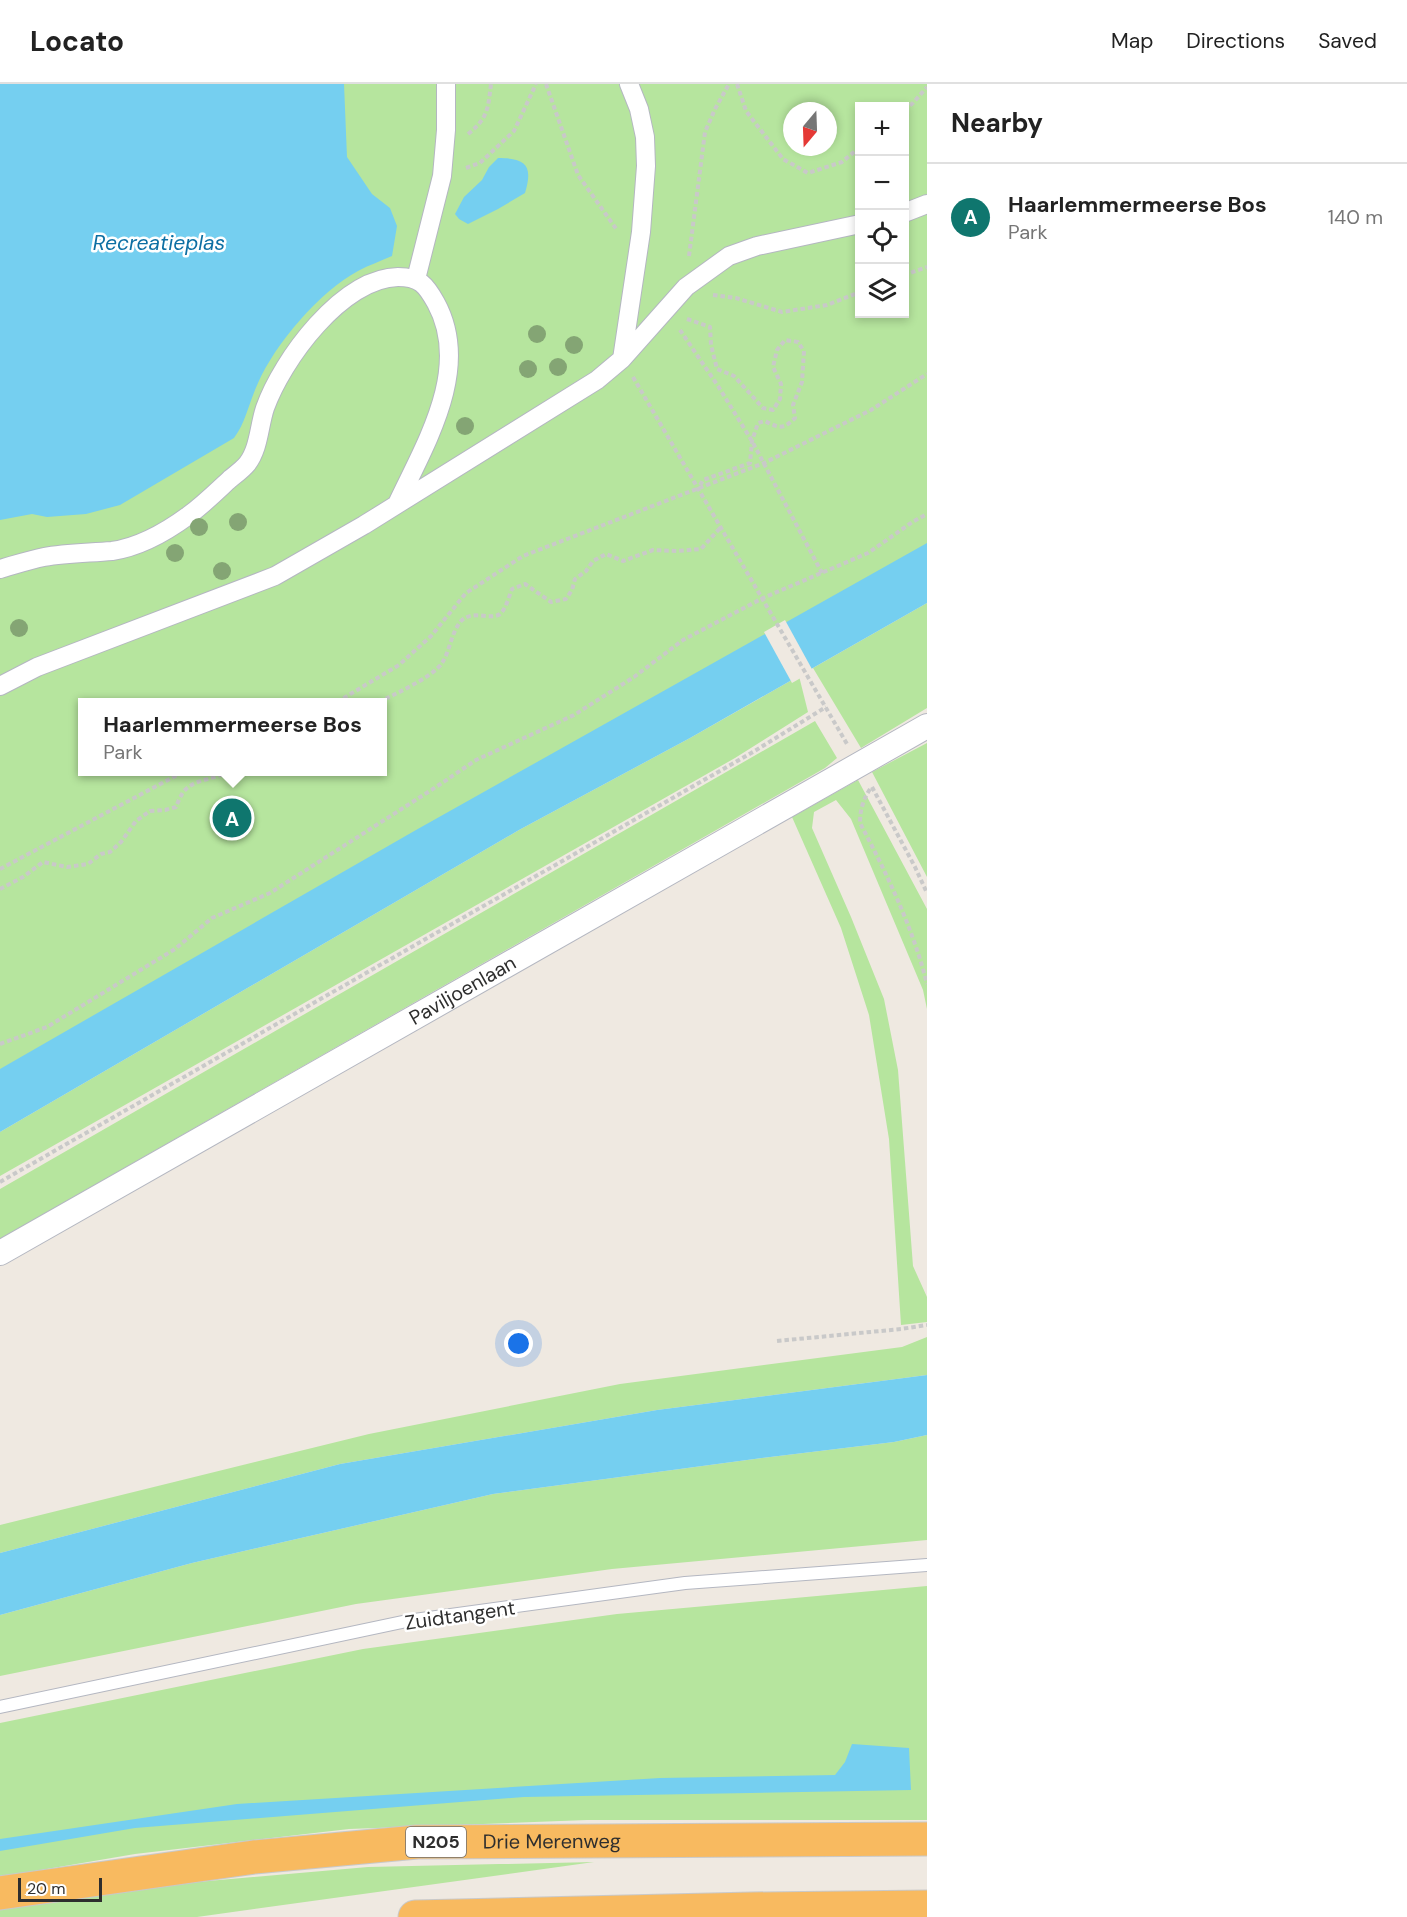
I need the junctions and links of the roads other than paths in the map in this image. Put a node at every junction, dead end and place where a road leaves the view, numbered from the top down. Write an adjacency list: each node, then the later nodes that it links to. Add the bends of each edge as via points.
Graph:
1 (446, 84): 6 (street, via 442,176)
2 (629, 84): 7 (street, via 645,137 646,166)
3 (927, 204): 4 (street)
4 (909, 211)
5 (855, 225): 7 (street, via 757,246 729,256 686,287)
6 (416, 279): 8 (street, via 425,285 443,316 449,341 448,361 444,397); 9 (street, via 377,281 346,298 322,318 279,378 248,463 189,515 140,544 43,557)
7 (622, 359): 8 (street, via 574,396)
8 (398, 504): 10 (street, via 274,576 37,667)
9 (0, 568)
10 (0, 686)
11 (927, 726): 12 (street, Paviljoenlaan)
12 (0, 1253)
13 (927, 1566): 14 (lane, Zuidtangent, via 685,1584 407,1621)
14 (0, 1707)
15 (927, 1839): 16 (highway, Drie Merenweg / N205, via 417,1842 254,1857)
16 (0, 1893)
17 (927, 1907): 18 (highway)
18 (415, 1917)

